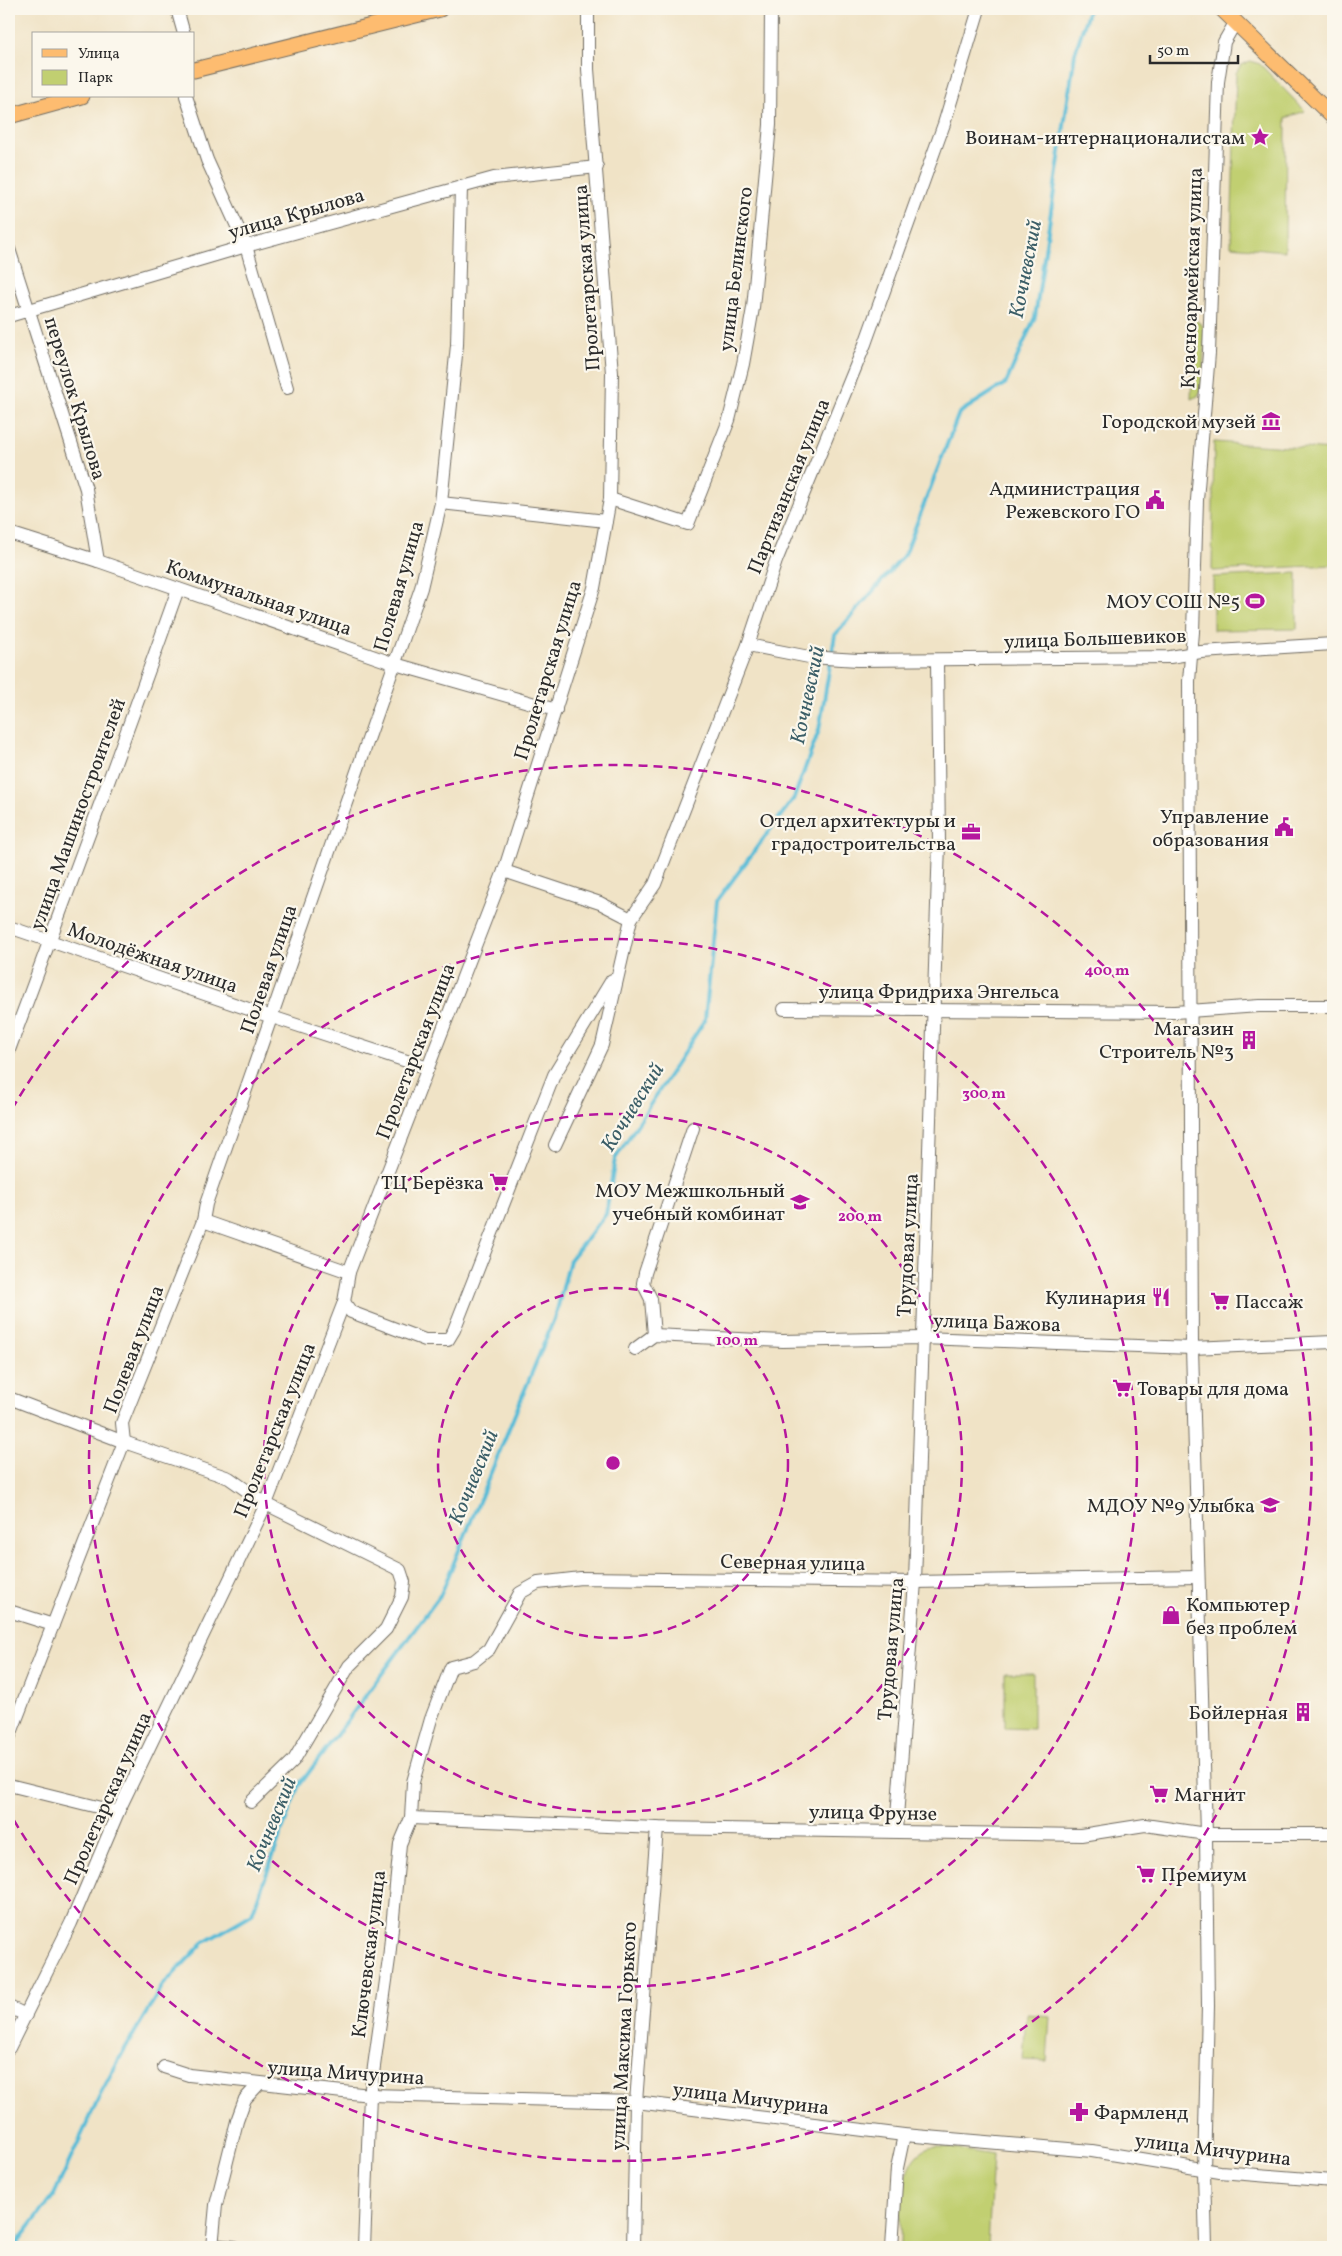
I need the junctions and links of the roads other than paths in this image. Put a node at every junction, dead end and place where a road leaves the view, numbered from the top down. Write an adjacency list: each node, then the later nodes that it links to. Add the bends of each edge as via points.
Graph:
1 (177, 9): 8 (street)
2 (440, 9): 9 (main road)
3 (588, 9): 14 (street, Пролетарская улица, via 588,68)
4 (771, 9): 21 (street, улица Белинского, via 770,126 753,308 729,420 688,524)
5 (979, 9): 28 (street, Партизанская улица, via 944,124 865,344 776,561)
6 (1222, 9): 7 (main road)
7 (1236, 23): 13 (main road); 29 (street, Красноармейская улица, via 1224,42 1218,82 1209,353)
8 (183, 32)
9 (195, 68)
10 (75, 98): 12 (main road)
11 (187, 98): 16 (street, via 207,160)
12 (9, 116)
13 (1333, 117)
14 (597, 167): 15 (street, улица Крылова, via 494,178); 21 (street, Пролетарская улица, via 612,373)
15 (460, 187): 16 (street, улица Крылова); 22 (street, Полевая улица, via 457,345)
16 (246, 246): 18 (street, улица Крылова); 20 (street)
17 (9, 249): 18 (street, переулок Крылова)
18 (29, 310): 19 (street, улица Крылова); 25 (street, переулок Крылова, via 86,489)
19 (9, 316)
20 (287, 388)
21 (610, 499): 23 (street, Пролетарская улица)
22 (441, 503): 23 (street); 31 (street, Полевая улица, via 421,588)
23 (606, 521): 32 (street, Пролетарская улица, via 594,588)
24 (9, 533): 25 (street, Коммунальная улица)
25 (98, 561): 26 (street, Коммунальная улица)
26 (178, 589): 31 (street, Коммунальная улица); 36 (street, улица Машиностроителей)
27 (1333, 644): 29 (street, улица Большевиков)
28 (748, 645): 30 (street, улица Большевиков, via 808,658); 34 (street, Партизанская улица, via 655,884)
29 (1191, 654): 30 (street, улица Большевиков, via 1170,658); 41 (street, Красноармейская улица)
30 (937, 661): 40 (street, Трудовая улица, via 939,843)
31 (395, 664): 32 (street, Коммунальная улица); 42 (street, Полевая улица)
32 (556, 710): 33 (street, Пролетарская улица)
33 (504, 871): 34 (street, via 600,903); 44 (street, Пролетарская улица)
34 (631, 919): 37 (street, Партизанская улица)
35 (9, 927): 36 (street, Молодёжная улица)
36 (50, 941): 42 (street, Молодёжная улица); 43 (street, улица Машиностроителей)
37 (618, 971): 46 (street, Партизанская улица, via 602,1045); 49 (street, Партизанская улица, via 554,1075 448,1340 426,1340 351,1312)
38 (1333, 1006): 41 (street, улица Фридриха Энгельса)
39 (784, 1009): 40 (street, улица Фридриха Энгельса)
40 (935, 1009): 41 (street, улица Фридриха Энгельса); 51 (street, Трудовая улица)
41 (1191, 1010): 53 (street, Красноармейская улица)
42 (272, 1017): 44 (street, Молодёжная улица); 47 (street, Полевая улица, via 206,1204)
43 (9, 1050)
44 (428, 1068): 48 (street, Пролетарская улица)
45 (693, 1128): 50 (street, via 645,1272 643,1283 650,1299)
46 (555, 1145)
47 (203, 1221): 48 (street); 56 (street, Полевая улица, via 122,1423)
48 (349, 1272): 49 (street, Пролетарская улица)
49 (344, 1302): 57 (street, Пролетарская улица)
50 (654, 1335): 51 (street, улица Бажова, via 783,1341); 54 (street)
51 (922, 1338): 53 (street, улица Бажова); 59 (street, Трудовая улица)
52 (1333, 1342): 53 (street, улица Бажова)
53 (1192, 1348): 58 (street, Красноармейская улица)
54 (634, 1349)
55 (9, 1398): 56 (street)
56 (124, 1442): 57 (street, via 229,1478); 61 (street, Полевая улица)
57 (266, 1504): 64 (street, via 400,1570 404,1582 402,1597 386,1629 349,1666 294,1760); 65 (street, Пролетарская улица)
58 (1198, 1577): 59 (street, Северная улица); 69 (street, Красноармейская улица)
59 (915, 1582): 66 (street, Северная улица, via 581,1578 538,1583 520,1593 488,1649 474,1661 451,1667 431,1718 412,1782); 68 (street, Трудовая улица)
60 (9, 1611): 61 (street)
61 (53, 1625): 62 (street, Полевая улица)
62 (9, 1738)
63 (9, 1785): 65 (street)
64 (251, 1802)
65 (118, 1812): 72 (street, Пролетарская улица, via 71,1923)
66 (411, 1818): 67 (street, улица Фрунзе); 76 (street, Ключевская улица, via 400,1844 389,1959)
67 (657, 1828): 68 (street, улица Фрунзе); 77 (street, улица Максима Горького)
68 (896, 1830): 69 (street, улица Фрунзе, via 1081,1835 1145,1825)
69 (1206, 1834): 70 (street, улица Фрунзе); 79 (street, Красноармейская улица, via 1208,2006)
70 (1333, 1834)
71 (9, 2007): 72 (street)
72 (26, 2015): 73 (street, Пролетарская улица)
73 (9, 2048)
74 (164, 2067): 75 (street, улица Мичурина, via 189,2075)
75 (258, 2084): 76 (street, улица Мичурина); 81 (street, via 245,2099 237,2121 216,2205)
76 (370, 2095): 77 (street, улица Мичурина); 83 (street, Ключевская улица)
77 (636, 2102): 78 (street, улица Мичурина); 84 (street, улица Максима Горького)
78 (904, 2135): 79 (street, улица Мичурина, via 1092,2151); 85 (street, via 897,2168)
79 (1204, 2170): 80 (street, улица Мичурина); 86 (street, Красноармейская улица)
80 (1333, 2181)
81 (212, 2246): 82 (street)
82 (235, 2247)
83 (364, 2247)
84 (633, 2247)
85 (892, 2247)
86 (1206, 2247)

